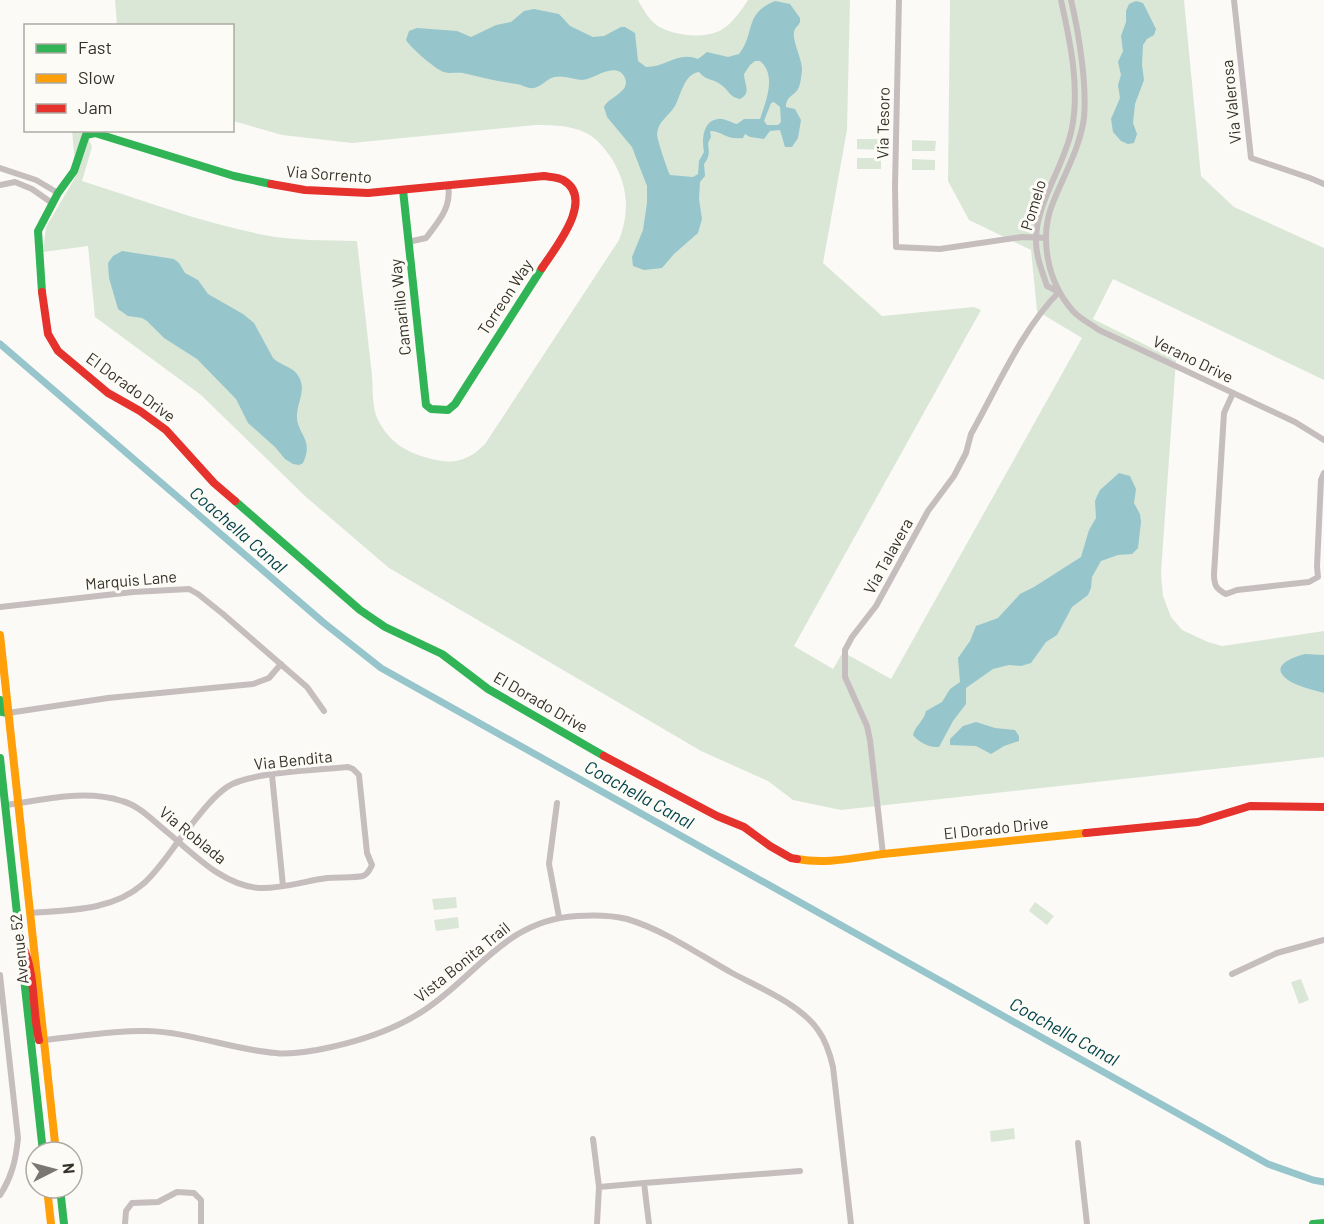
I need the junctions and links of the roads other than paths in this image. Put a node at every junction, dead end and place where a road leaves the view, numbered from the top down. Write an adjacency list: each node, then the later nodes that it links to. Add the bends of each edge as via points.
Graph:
1 (898, 0): 15 (street, Via Tesoro, via 896,247 940,249)
2 (1061, 0): 15 (street, Pomelo, via 1070,40 1075,106 1065,153 1045,201)
3 (1071, 0): 16 (street, Pomelo, via 1078,26 1084,118 1074,156 1053,202)
4 (1234, 0): 9 (street, Via Valerosa, via 1251,158)
5 (86, 135): 12 (street, Via Sorrento, via 95,133 270,184 368,193); 13 (street, El Dorado Drive, via 74,171)
6 (0, 168): 7 (street)
7 (8, 171): 8 (street); 13 (street, via 36,180)
8 (3, 184): 14 (street, via 15,182)
9 (1324, 184)
10 (447, 185): 11 (street, Via Sorrento, via 544,176 562,179); 12 (street, Via Sorrento); 17 (street, via 449,202 442,217 426,238)
11 (572, 188): 20 (street, Torreon Way, via 576,210 568,227 454,404)
12 (403, 190): 17 (street, Camarillo Way)
13 (58, 193): 14 (street, El Dorado Drive)
14 (52, 203): 36 (street, El Dorado Drive, via 38,231 38,241 48,334 58,351 108,393 166,430 214,483 360,610 385,627 442,654 488,689 688,801 744,826 791,858 813,862)
15 (1036, 238): 16 (street); 18 (street, Pomelo, via 1047,286)
16 (1046, 238): 18 (street, Pomelo)
17 (408, 242): 20 (street, Camarillo Way, via 426,405)
18 (1059, 292): 19 (street, Verano Drive, via 1075,313 1099,330); 36 (street, Via Talavera, via 1031,326 971,434 954,476 927,511 876,606 845,650 845,677 870,740)
19 (1233, 393): 21 (street, Verano Drive); 22 (street, via 1224,413 1214,585 1226,594 1309,582 1318,577)
20 (440, 411)
21 (1324, 440)
22 (1324, 473)
23 (0, 607): 25 (street, Marquis Lane, via 189,589)
24 (0, 635): 28 (street, Avenue 52)
25 (281, 664): 27 (street, Marquis Lane, via 307,687); 28 (street, via 269,678 253,684 108,698)
26 (0, 700): 28 (street, via 2,712)
27 (324, 711)
28 (8, 713): 31 (street, Avenue 52)
29 (0, 758): 33 (street, Avenue 52)
30 (272, 775): 35 (street, Via Bendita, via 246,778 227,786); 37 (street, Via Bendita, via 348,767 357,772 367,853 372,865); 38 (street)
31 (18, 803): 33 (street, Via Roblada); 35 (street, Via Roblada, via 99,795 139,809); 39 (street, Avenue 52)
32 (557, 803): 40 (street, via 549,864)
33 (5, 805): 41 (street, Avenue 52)
34 (1324, 807): 36 (street, El Dorado Drive, via 1250,806 1198,822)
35 (178, 841): 38 (street, Via Roblada, via 233,881 260,888); 39 (street, Via Bendita, via 145,883 127,896 90,908)
36 (883, 855)
37 (366, 875): 38 (street, Via Roblada)
38 (283, 886)
39 (30, 913): 45 (street, Avenue 52)
40 (559, 917): 45 (street, Vista Bonita Trail, via 507,939 422,1012 359,1041 279,1054 147,1031); 63 (street, Vista Bonita Trail, via 616,917 657,931 803,1014 818,1029 833,1067)
41 (20, 938): 45 (street, via 28,958 37,1036); 47 (street, Avenue 52)
42 (1324, 940): 43 (street, via 1277,953)
43 (1232, 974)
44 (0, 975): 53 (street, via 18,1138 15,1162)
45 (43, 1040): 48 (street, Avenue 52)
46 (593, 1139): 52 (street)
47 (42, 1140)
48 (55, 1140)
49 (1078, 1143): 64 (street)
50 (800, 1171): 51 (street)
51 (644, 1183): 52 (street); 62 (street)
52 (599, 1187): 61 (street)
53 (0, 1195)
54 (48, 1200): 57 (street)
55 (61, 1200): 58 (street)
56 (1324, 1223): 65 (street)
57 (51, 1224)
58 (64, 1224)
59 (125, 1224): 60 (street, via 126,1211 132,1203 158,1202 171,1194 186,1192 201,1200)
60 (201, 1224)
61 (597, 1224)
62 (649, 1224)
63 (851, 1224)
64 (1087, 1224)
65 (1313, 1224)

